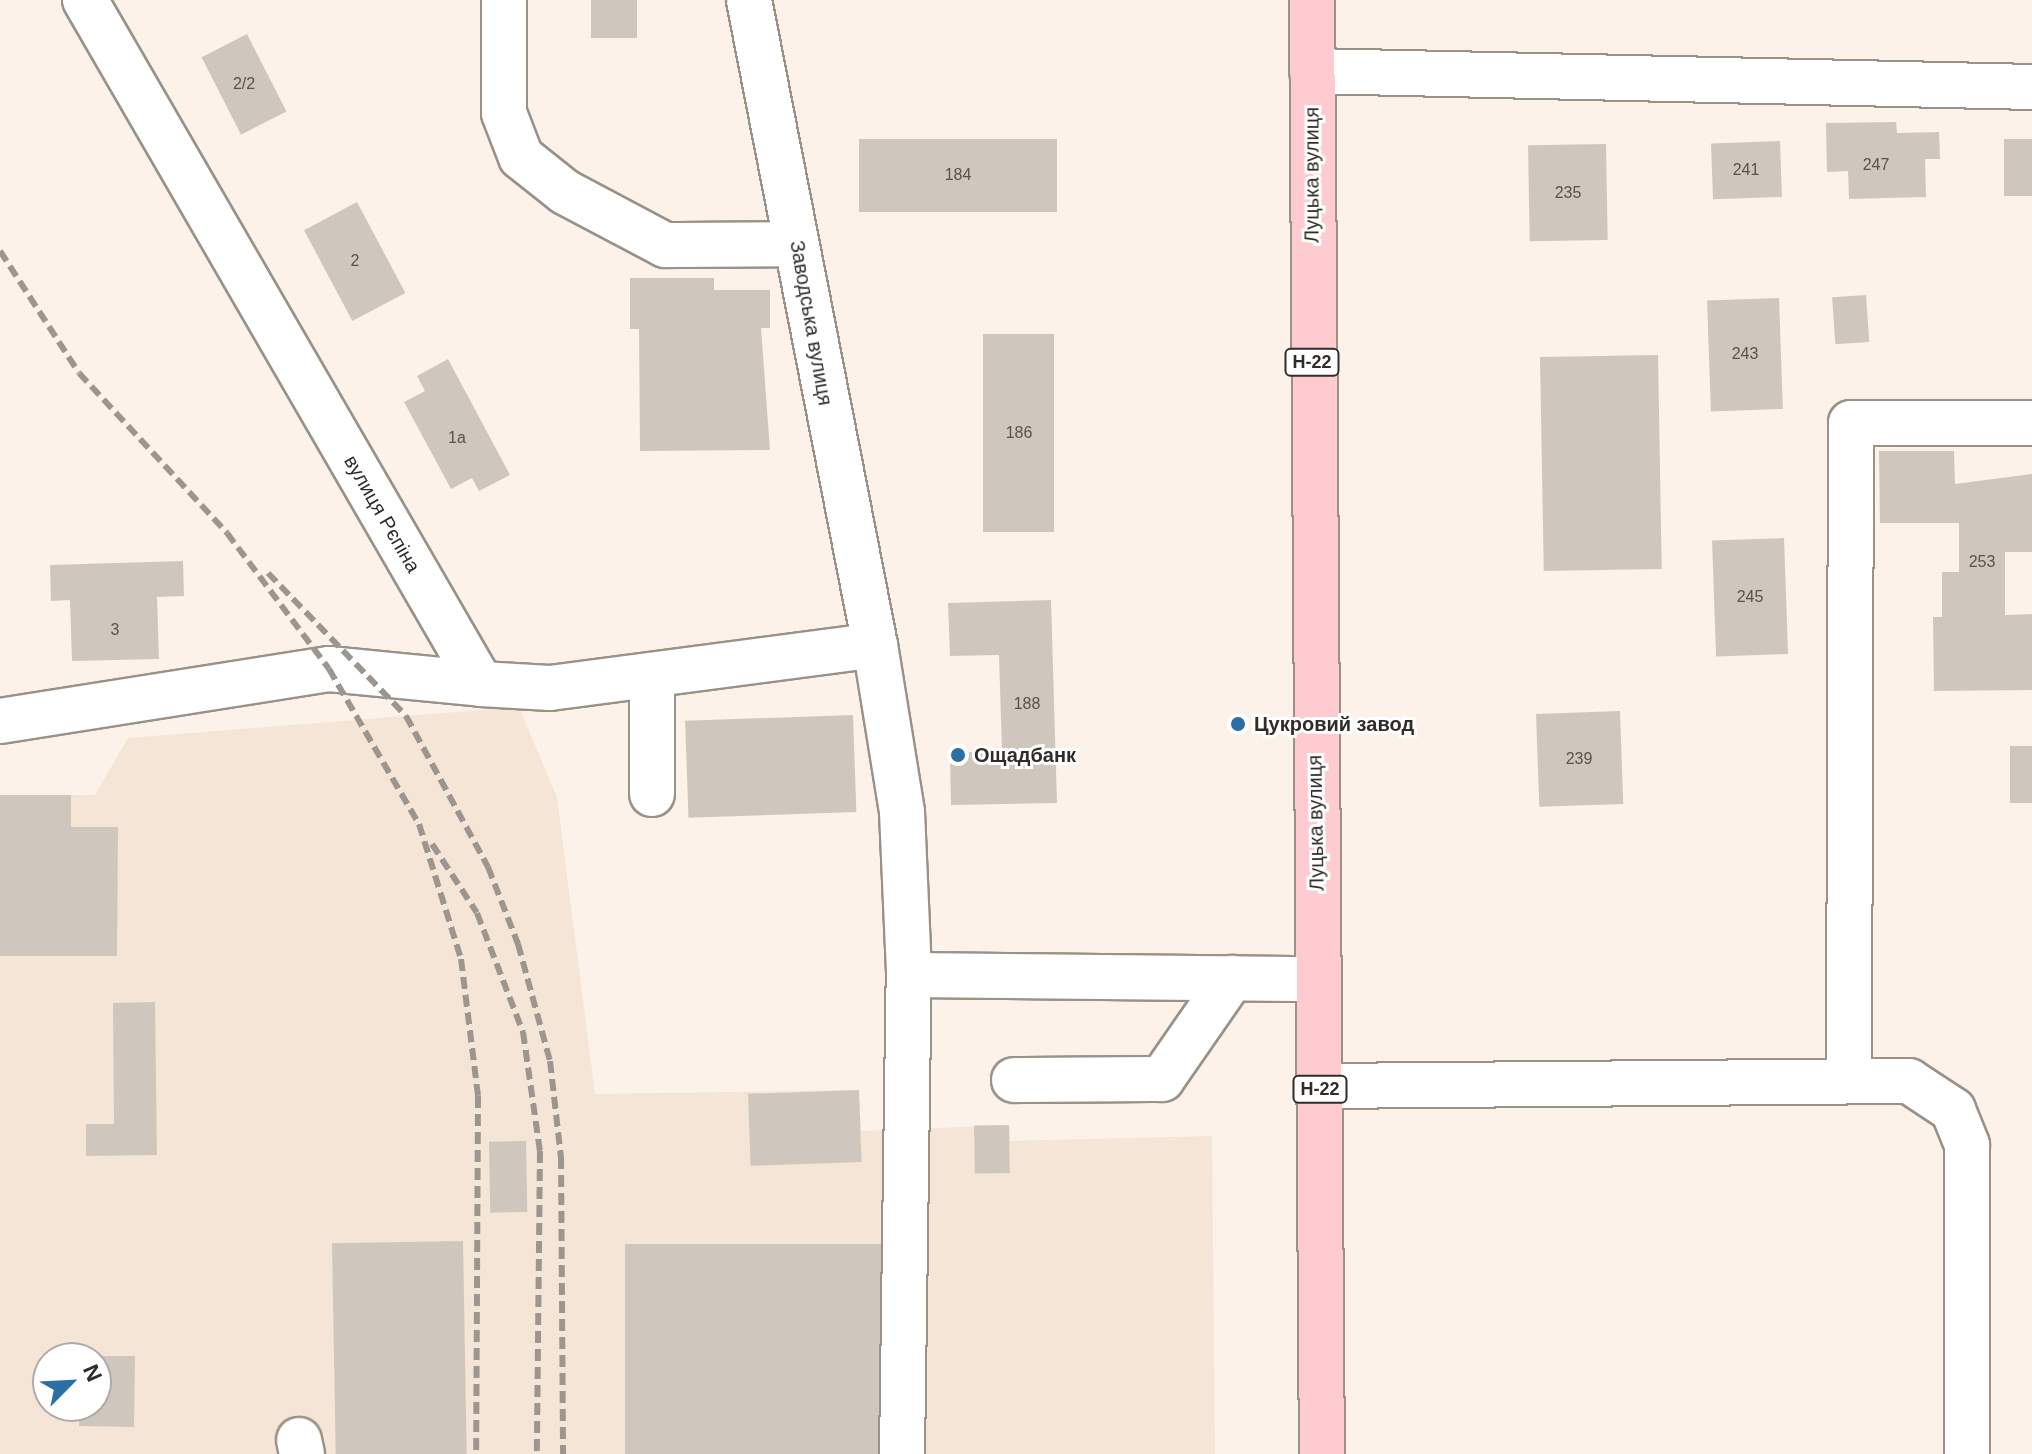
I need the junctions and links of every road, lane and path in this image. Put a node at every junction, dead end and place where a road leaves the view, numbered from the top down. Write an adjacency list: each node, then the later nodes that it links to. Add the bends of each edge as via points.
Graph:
1 (85, 0): 11 (street, вулиця Рєпіна)
2 (504, 0): 7 (street, via 504,113 521,157 565,192 665,245)
3 (749, 0): 7 (street, Заводська вулиця)
4 (1312, 0): 5 (main road, Луцька вулиця / Н-22)
5 (1312, 71): 6 (street); 16 (main road, Луцька вулиця / Н-22)
6 (2032, 87)
7 (796, 244): 9 (street, Заводська вулиця)
8 (2032, 423): 18 (street, via 1851,423)
9 (875, 645): 10 (street); 14 (street, Заводська вулиця, via 902,812)
10 (652, 675): 11 (street, via 550,688); 13 (street)
11 (481, 684): 12 (street, via 329,669)
12 (0, 721)
13 (652, 794)
14 (909, 975): 15 (street); 20 (street, Заводська вулиця)
15 (1232, 978): 16 (street); 17 (street, via 1162,1079)
16 (1319, 979): 19 (main road, Луцька вулиця / Н-22)
17 (1014, 1080)
18 (1849, 1081): 19 (street); 22 (street, via 1909,1081 1953,1110 1967,1145)
19 (1320, 1086): 21 (main road, Луцька вулиця / Н-22)
20 (902, 1454)
21 (1322, 1454)
22 (1967, 1454)

